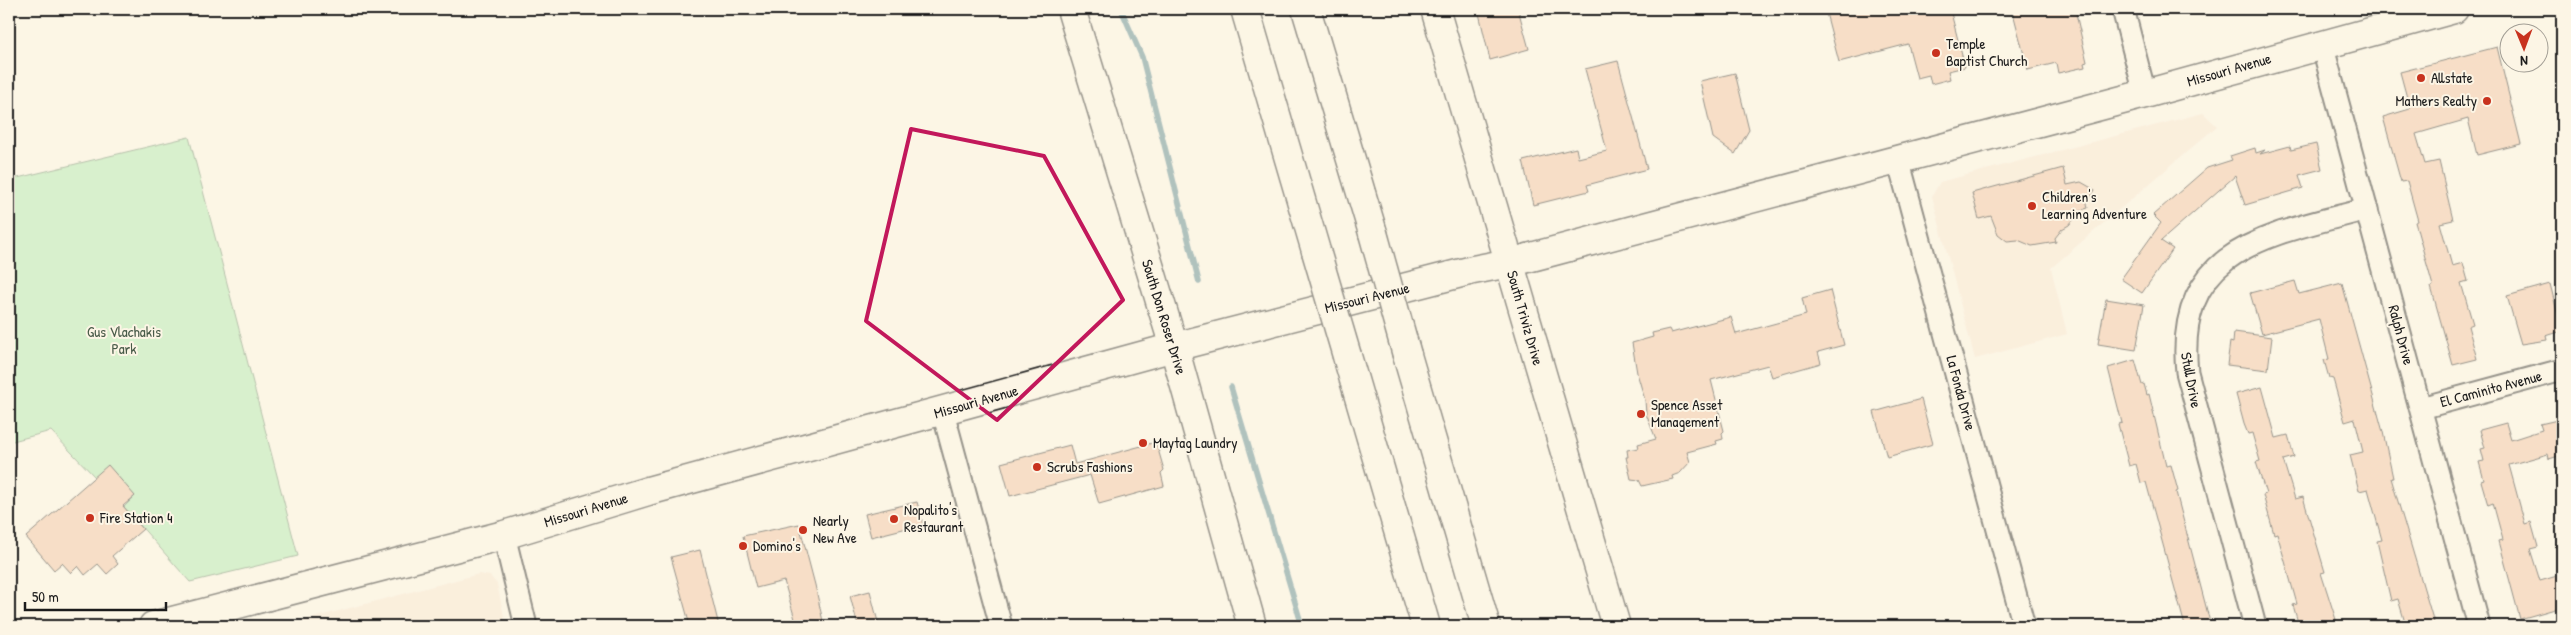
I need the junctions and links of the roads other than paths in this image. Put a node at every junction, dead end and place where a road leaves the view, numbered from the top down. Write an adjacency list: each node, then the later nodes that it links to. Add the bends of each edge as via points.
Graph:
1 (1071, 9): 12 (main road, South Don Roser Drive)
2 (1244, 9): 21 (main road, bridge)
3 (1306, 9): 22 (main road, bridge)
4 (1435, 9): 11 (main road, South Triviz Drive)
5 (2123, 9): 8 (street)
6 (2454, 9): 7 (main road, Missouri Avenue)
7 (2322, 44): 8 (main road, Missouri Avenue); 10 (street, Ralph Drive)
8 (2146, 94): 9 (main road, Missouri Avenue)
9 (1898, 159): 11 (main road, Missouri Avenue); 24 (street, La Fonda Drive)
10 (2367, 209): 14 (street, Ralph Drive); 25 (street, Stull Drive, via 2267,236 2234,252 2206,279 2189,310 2184,344 2187,372)
11 (1509, 264): 12 (main road, Missouri Avenue, via 1473,270); 23 (main road, South Triviz Drive)
12 (1174, 347): 15 (main road, Missouri Avenue); 20 (main road, South Don Roser Drive)
13 (2562, 370): 14 (street, El Caminito Avenue)
14 (2421, 408): 26 (street, Ralph Drive)
15 (943, 412): 16 (main road, Missouri Avenue, via 648,491); 19 (street)
16 (504, 535): 17 (main road, Missouri Avenue); 18 (street)
17 (154, 626)
18 (526, 626)
19 (1001, 626)
20 (1252, 626)
21 (1426, 626)
22 (1486, 626)
23 (1616, 626)
24 (2024, 626)
25 (2254, 626)
26 (2479, 626)

